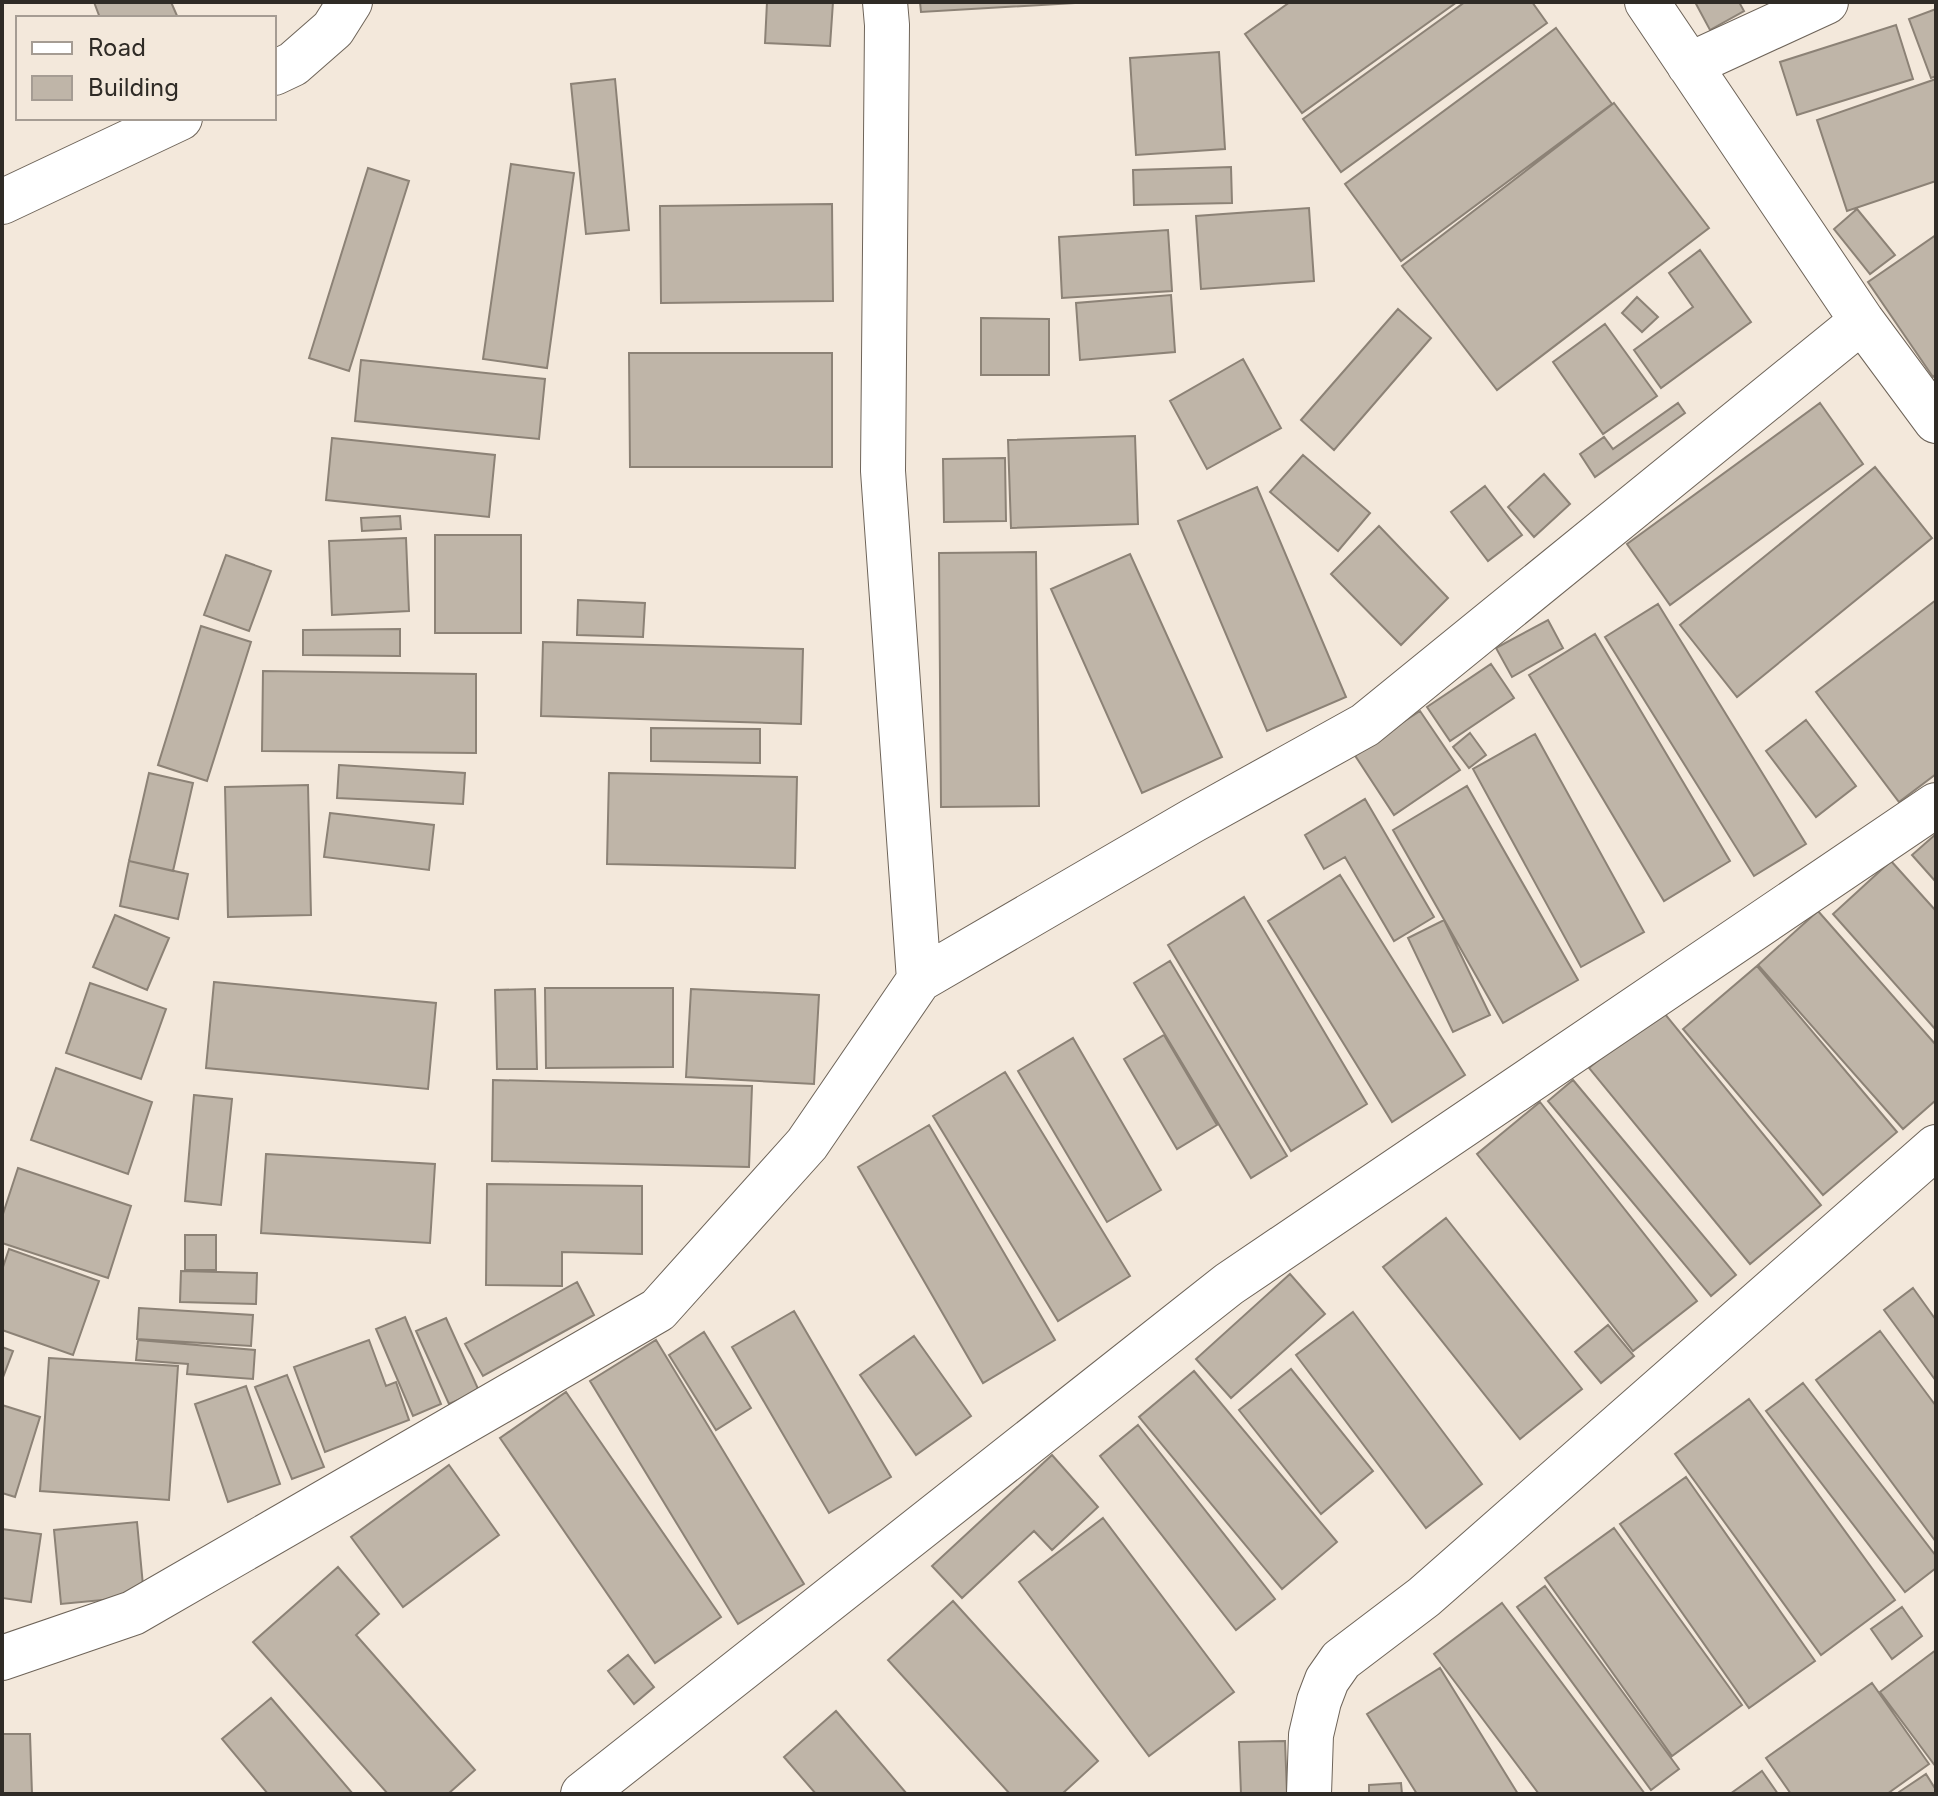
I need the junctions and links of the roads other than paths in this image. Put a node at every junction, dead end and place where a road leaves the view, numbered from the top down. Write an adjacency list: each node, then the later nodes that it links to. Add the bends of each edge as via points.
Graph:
1 (350, 2): 6 (street, via 333,29)
2 (885, 2): 12 (street, via 883,471)
3 (1647, 2): 5 (street)
4 (1826, 2): 5 (street)
5 (1689, 65): 9 (street)
6 (276, 72)
7 (176, 120): 8 (street)
8 (2, 202)
9 (1862, 321): 10 (street); 12 (street, via 1365,725)
10 (1936, 421)
11 (1936, 805): 15 (street, via 1229,1284)
12 (919, 980): 14 (street, via 807,1144 658,1310 133,1613)
13 (1936, 1147): 16 (street, via 1424,1597 1341,1660 1319,1701 1311,1735)
14 (2, 1658)
15 (583, 1794)
16 (1309, 1794)

